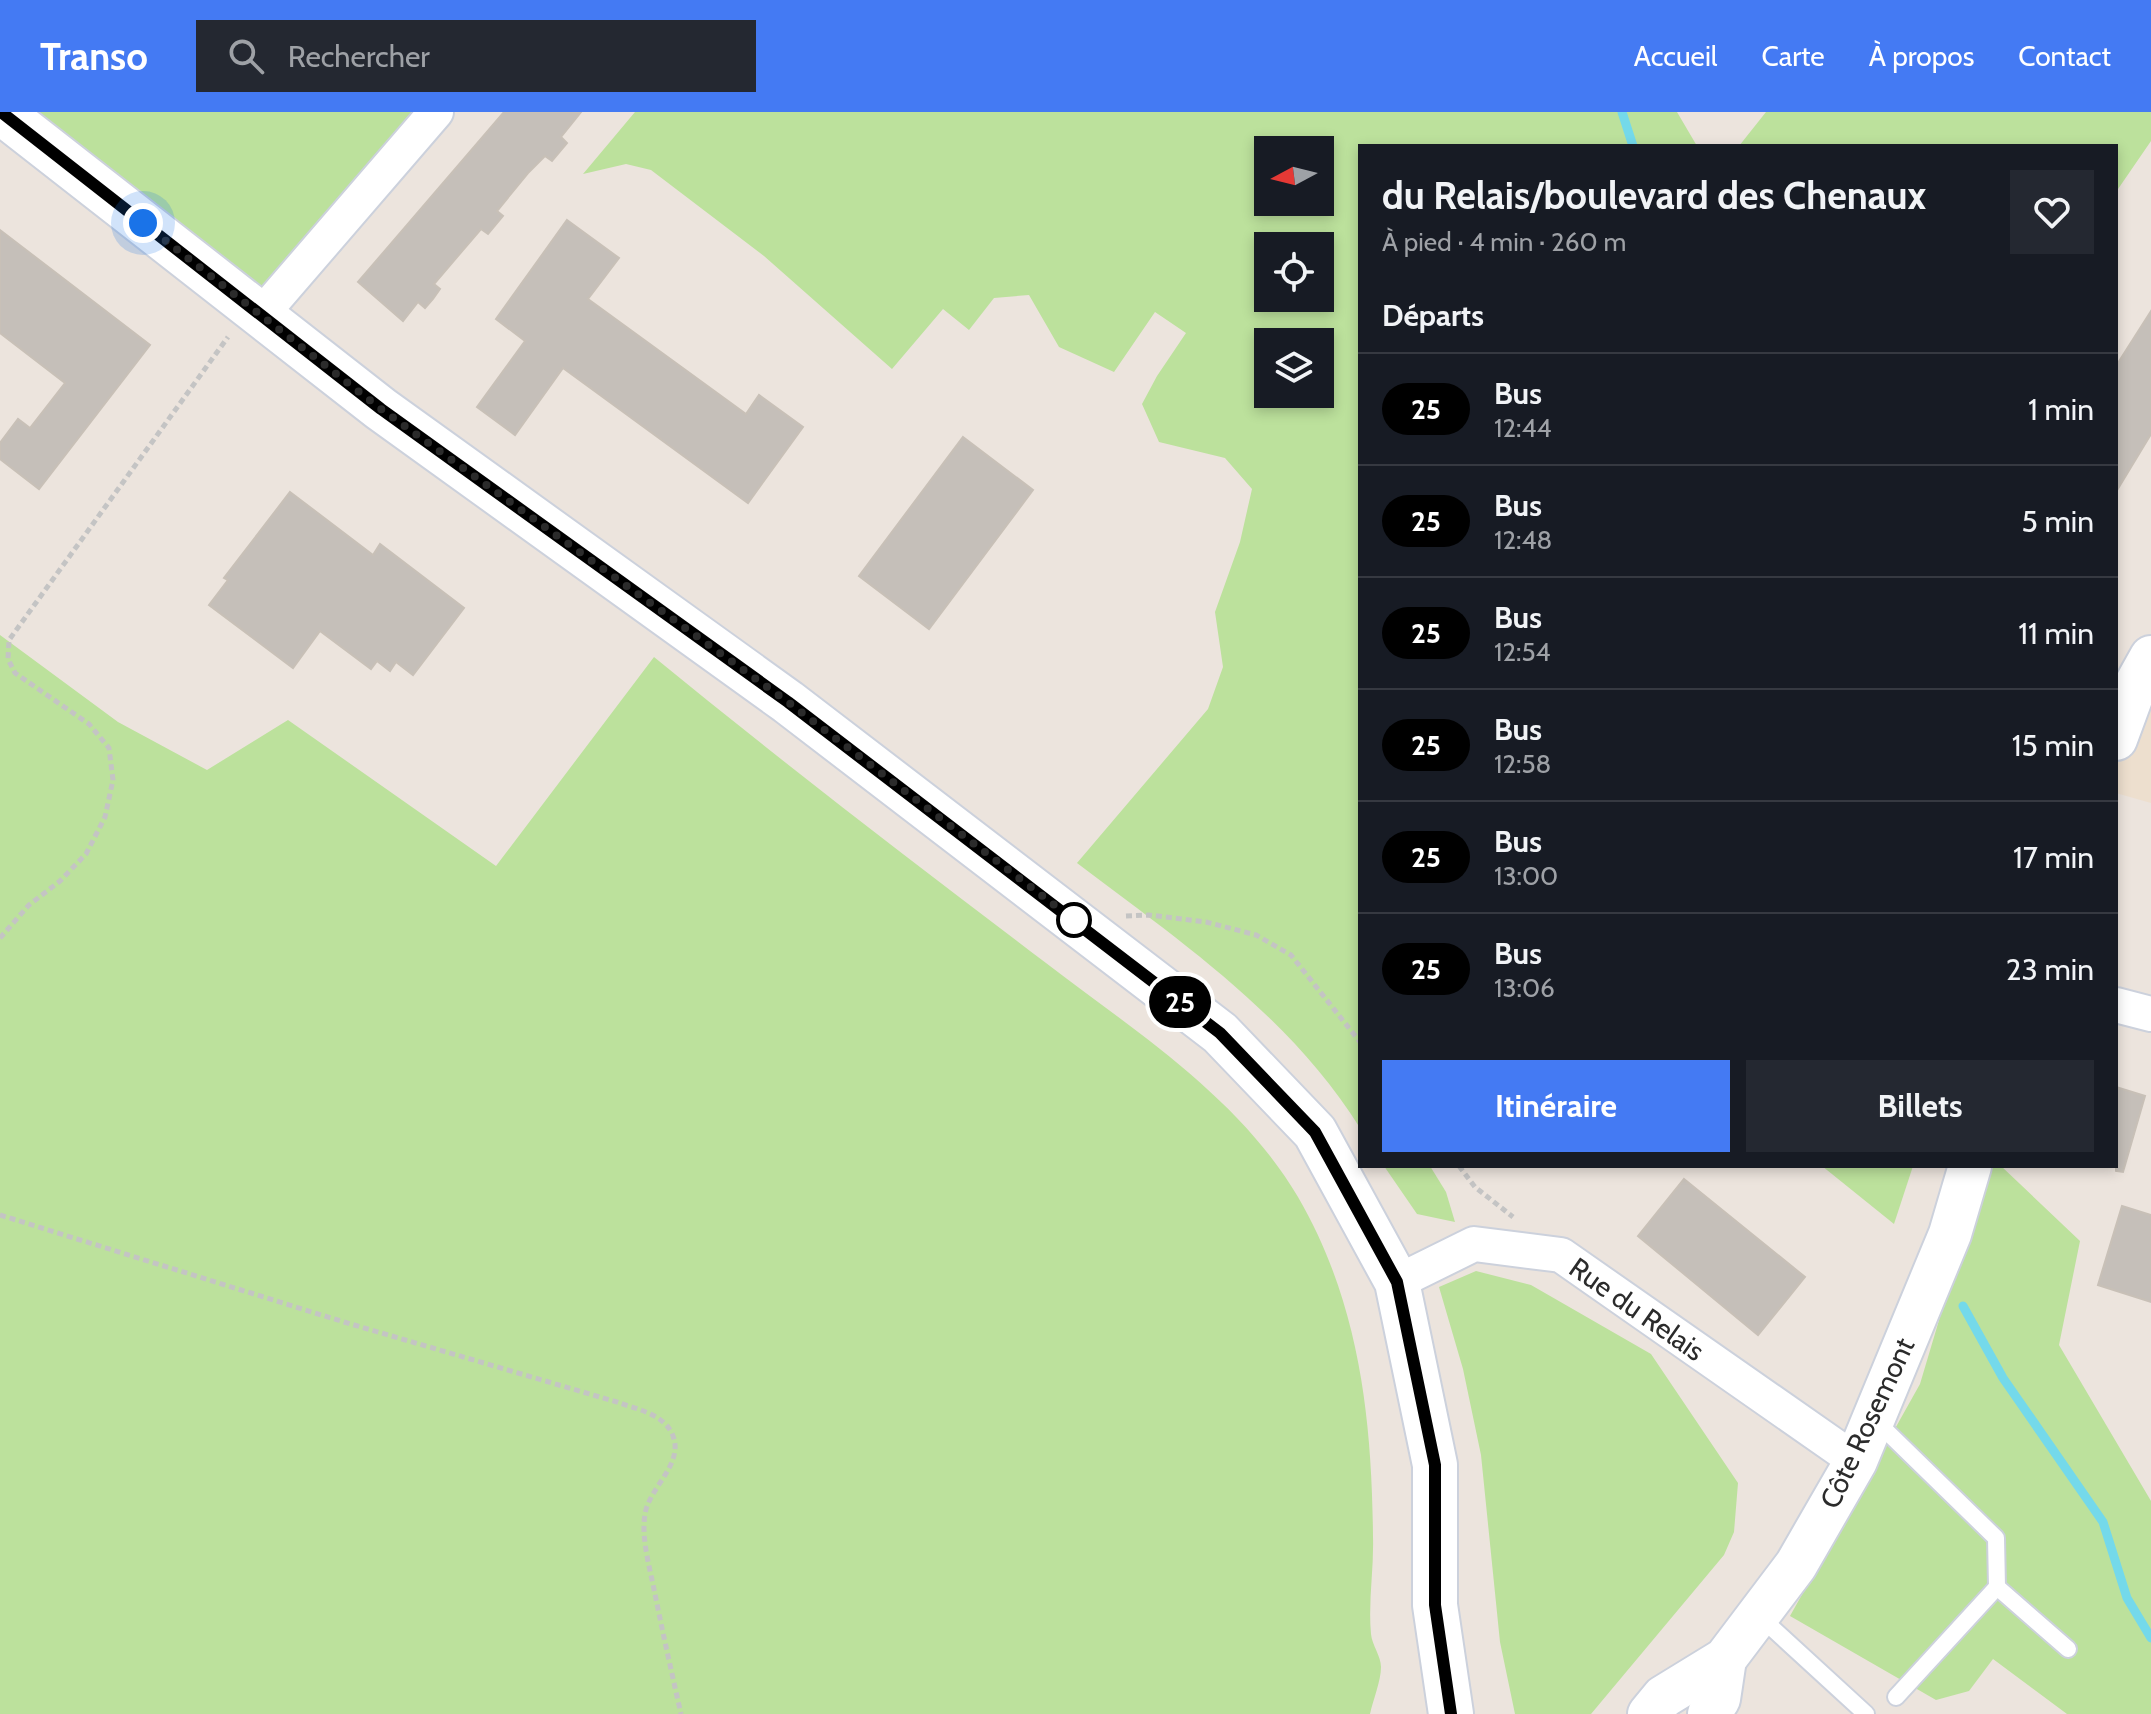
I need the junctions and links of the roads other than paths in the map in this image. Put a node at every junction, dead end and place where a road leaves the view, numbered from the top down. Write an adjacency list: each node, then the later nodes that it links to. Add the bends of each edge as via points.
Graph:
1 (1, 112): 3 (main road)
2 (436, 112): 3 (street)
3 (261, 315): 9 (main road, via 381,409 788,702 1220,1033 1315,1132)
4 (2151, 657): 5 (street)
5 (2118, 734)
6 (2118, 1006): 7 (street)
7 (2151, 1014)
8 (1969, 1168): 10 (street, Côte Rosemont, via 1950,1234)
9 (1397, 1282): 11 (street, Rue du Relais, via 1474,1244 1561,1255); 17 (main road, via 1435,1465 1435,1605)
10 (1874, 1419): 11 (street, Côte Rosemont); 12 (lane, via 1996,1538)
11 (1856, 1461): 13 (street, Côte Rosemont, via 1796,1565)
12 (1997, 1587): 14 (lane); 16 (lane)
13 (1758, 1615): 15 (street, Côte Rosemont); 20 (lane)
14 (2068, 1649)
15 (1725, 1659): 18 (street, Côte Rosemont, via 1663,1697); 19 (street, Côte Rosemont, via 1719,1699)
16 (1896, 1697)
17 (1451, 1714)
18 (1649, 1714)
19 (1709, 1714)
20 (1866, 1714)

